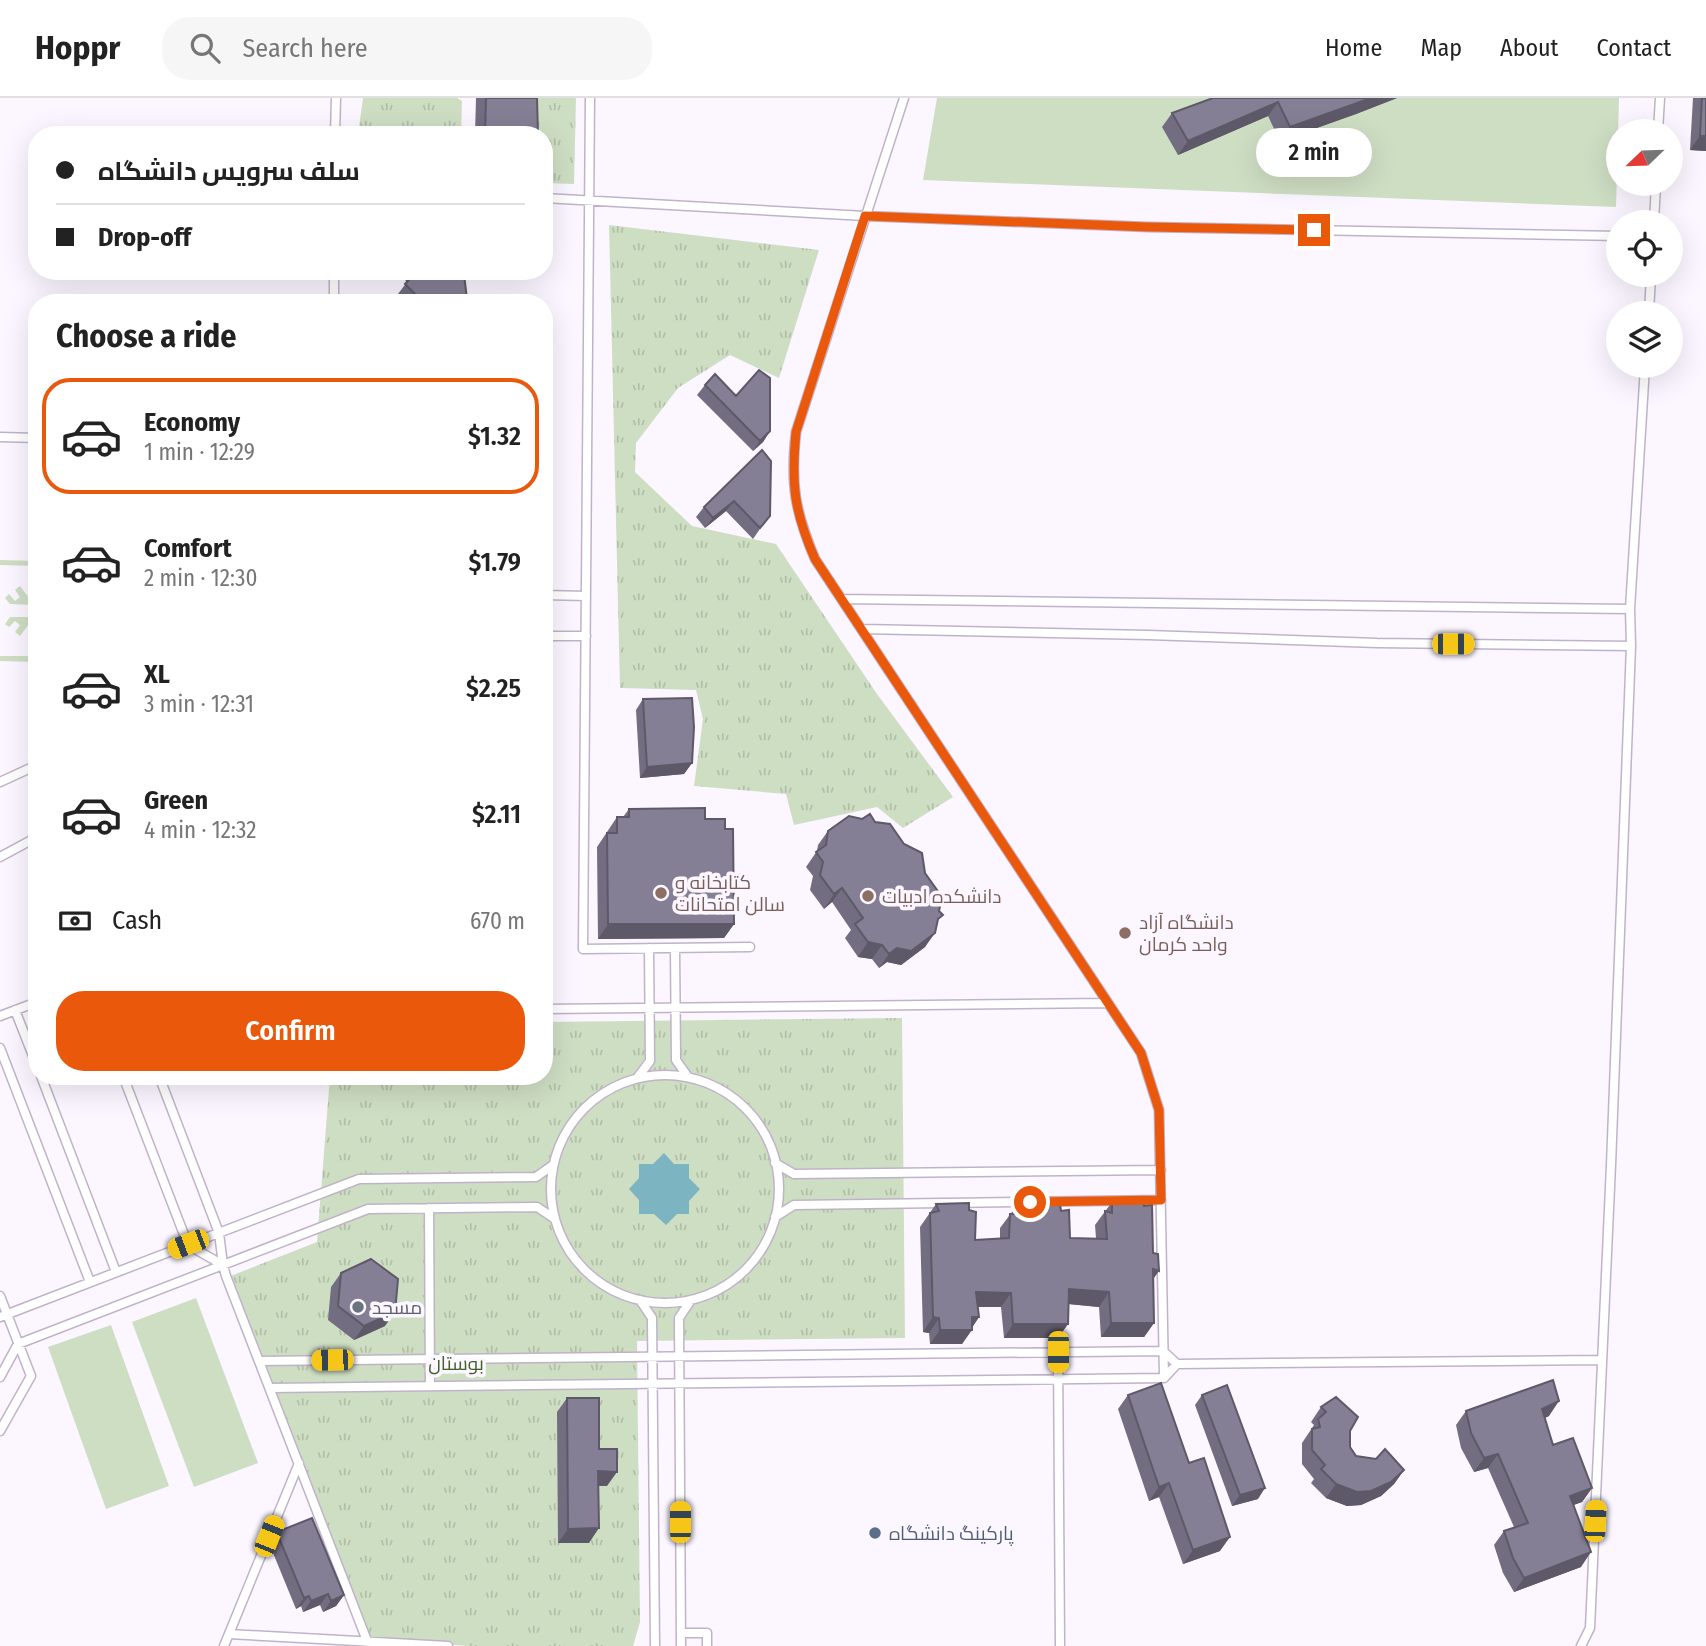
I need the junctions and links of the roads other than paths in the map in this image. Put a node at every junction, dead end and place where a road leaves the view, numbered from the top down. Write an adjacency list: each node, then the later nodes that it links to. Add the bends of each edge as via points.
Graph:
1 (335, 98): 6 (lane)
2 (590, 98): 8 (lane)
3 (904, 98): 9 (lane)
4 (1660, 98): 5 (lane)
5 (1659, 119)
6 (335, 126)
7 (553, 198): 8 (lane)
8 (589, 200): 9 (lane); 15 (lane)
9 (865, 216): 10 (lane); 16 (lane, via 796,432 793,465 802,528 815,559)
10 (1606, 236)
11 (1644, 378): 17 (lane)
12 (0, 437): 13 (lane)
13 (28, 438)
14 (553, 595): 15 (lane)
15 (586, 596): 20 (lane)
16 (842, 599): 17 (lane); 18 (lane)
17 (1630, 609): 21 (lane)
18 (862, 629): 21 (lane); 29 (lane)
19 (553, 636): 20 (lane)
20 (586, 636): 27 (lane, via 583,949)
21 (1631, 646): 65 (lane)
22 (28, 769): 23 (lane)
23 (0, 782)
24 (28, 841): 25 (lane)
25 (0, 857)
26 (750, 947): 28 (lane)
27 (649, 948): 28 (lane); 32 (lane)
28 (675, 948): 31 (lane)
29 (1108, 1003): 31 (lane); 45 (lane, via 1145,1064 1159,1110)
30 (28, 1005): 34 (lane)
31 (676, 1007): 32 (lane); 39 (lane, via 676,1060)
32 (650, 1008): 33 (lane); 38 (lane, via 650,1060)
33 (553, 1009)
34 (15, 1010): 35 (lane); 36 (lane)
35 (0, 1016)
36 (28, 1043)
37 (0, 1048): 54 (lane)
38 (639, 1077): 39 (lane); 44 (lane, via 606,1091 579,1113)
39 (688, 1077): 43 (lane, via 740,1103 762,1130)
40 (44, 1085): 53 (lane)
41 (126, 1085): 51 (lane)
42 (162, 1085): 50 (lane)
43 (775, 1163): 45 (lane, via 794,1174); 48 (lane)
44 (553, 1165): 49 (lane); 50 (lane, via 536,1177 359,1179)
45 (1161, 1170): 46 (lane)
46 (1161, 1200): 48 (lane, via 794,1205); 60 (lane)
47 (429, 1208): 49 (lane, via 537,1207); 52 (lane, via 368,1209); 64 (lane)
48 (775, 1217): 57 (lane, via 766,1240 744,1270 725,1286)
49 (555, 1219): 56 (lane, via 570,1253 586,1271 617,1292)
50 (219, 1233): 51 (lane); 52 (lane)
51 (188, 1244): 52 (lane); 53 (lane)
52 (223, 1265): 59 (lane); 66 (lane)
53 (116, 1272): 54 (lane)
54 (90, 1282): 58 (lane)
55 (0, 1296): 58 (lane)
56 (640, 1300): 57 (lane); 62 (lane, via 652,1318)
57 (691, 1300): 63 (lane, via 679,1318)
58 (4, 1316): 59 (lane)
59 (18, 1344): 68 (lane); 75 (lane, via 31,1376)
60 (1163, 1350): 61 (lane); 67 (lane); 69 (lane)
61 (1058, 1352): 63 (lane); 70 (lane)
62 (652, 1356): 63 (lane); 64 (lane); 71 (lane)
63 (679, 1356): 72 (lane)
64 (430, 1359): 66 (lane); 73 (lane)
65 (1602, 1360): 67 (lane); 86 (lane, via 1590,1628)
66 (259, 1361): 74 (lane)
67 (1177, 1364): 69 (lane)
68 (0, 1377)
69 (1164, 1378): 70 (lane)
70 (1058, 1380): 72 (lane); 85 (lane)
71 (653, 1384): 72 (lane); 73 (lane); 82 (lane)
72 (679, 1384): 77 (lane)
73 (430, 1387): 74 (lane)
74 (270, 1388): 76 (lane)
75 (0, 1432)
76 (299, 1463): 78 (lane); 79 (lane)
77 (681, 1633): 83 (lane); 84 (lane, via 707,1633)
78 (229, 1634): 79 (lane); 80 (lane)
79 (368, 1644): 81 (lane)
80 (224, 1646)
81 (448, 1646)
82 (655, 1646)
83 (681, 1646)
84 (707, 1646)
85 (1060, 1646)
86 (1581, 1646)

